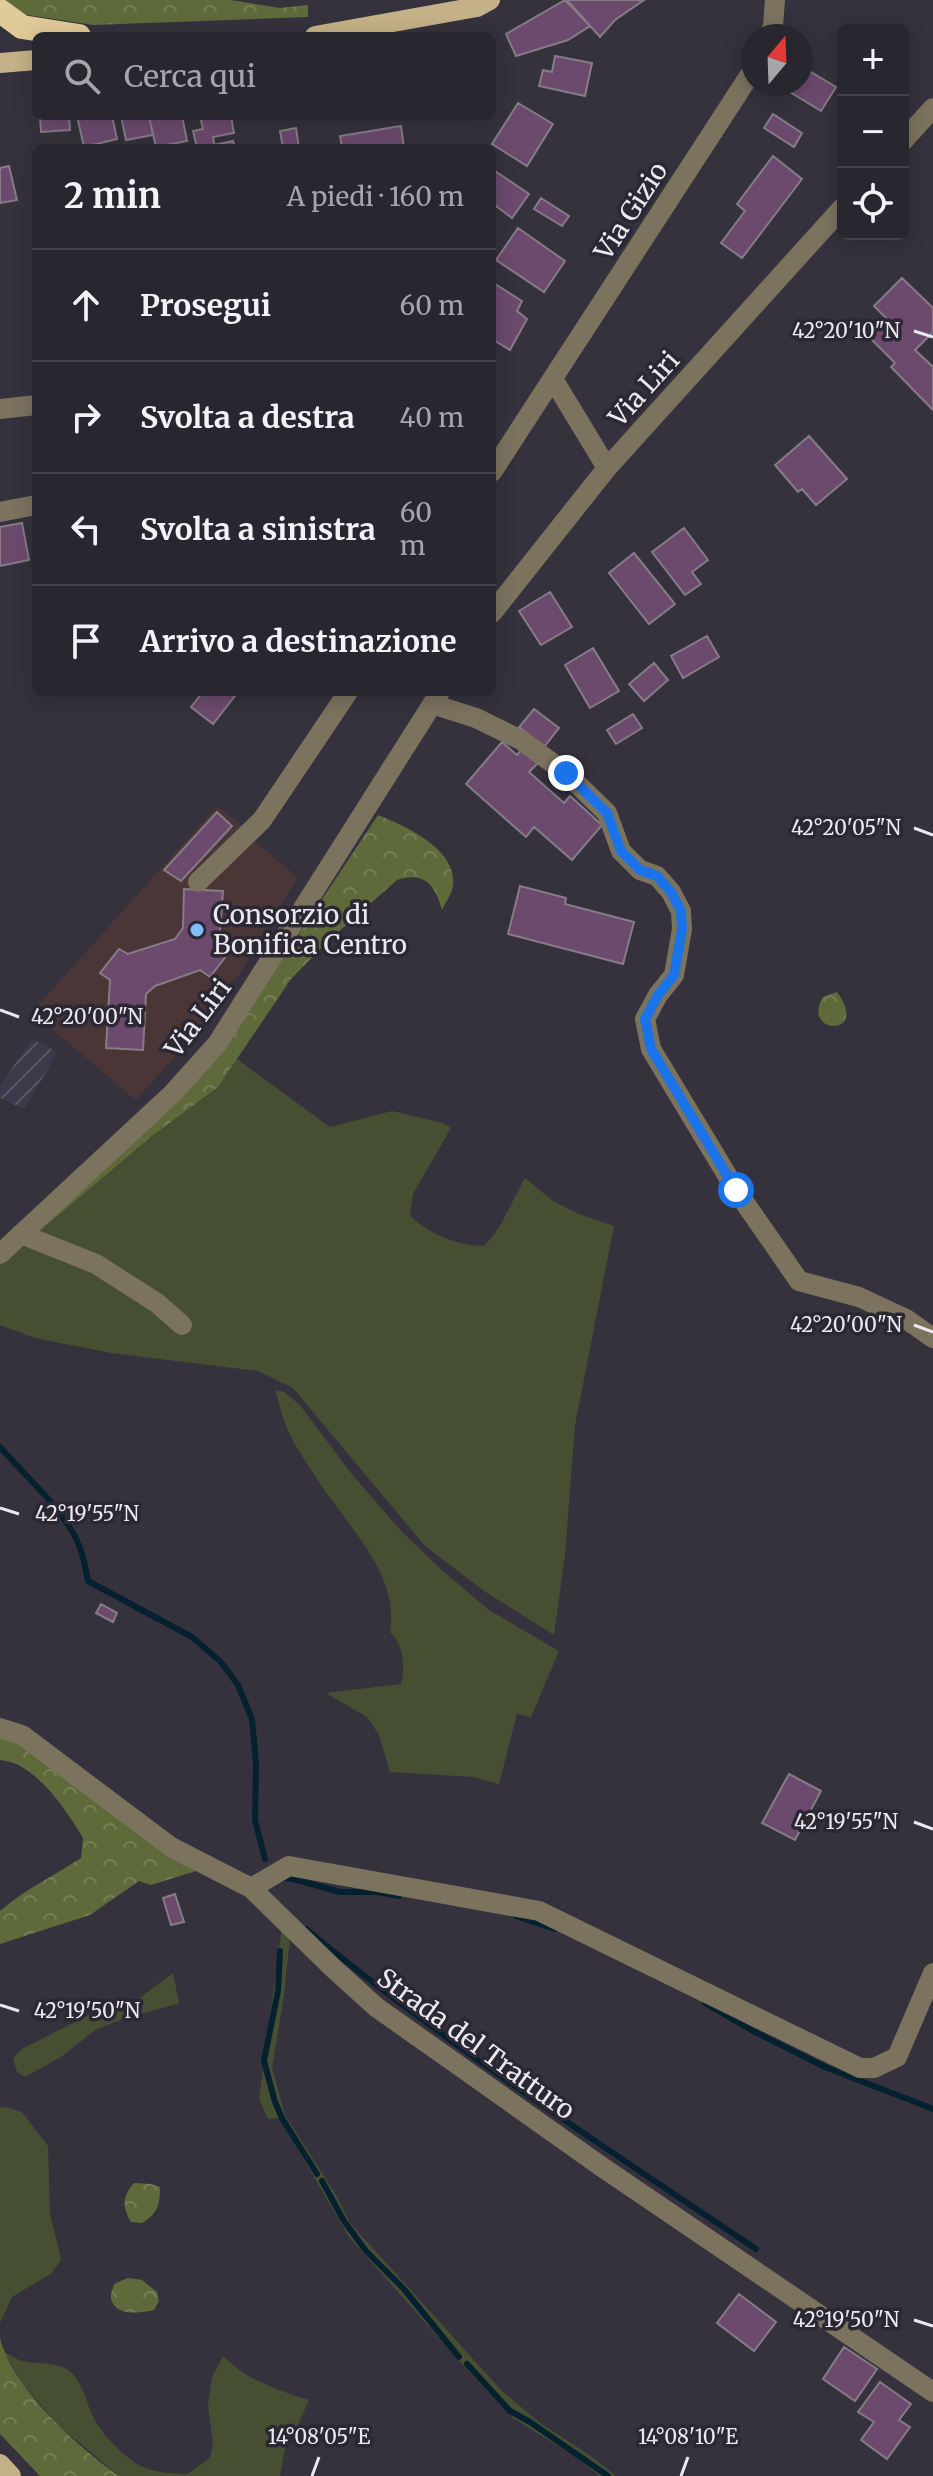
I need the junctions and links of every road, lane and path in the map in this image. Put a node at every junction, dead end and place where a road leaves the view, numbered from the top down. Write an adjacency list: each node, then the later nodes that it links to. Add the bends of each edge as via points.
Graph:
1 (490, 0): 6 (main road, via 477,7)
2 (775, 0): 4 (street)
3 (0, 11): 5 (highway, via 22,27)
4 (773, 24)
5 (54, 32)
6 (337, 32)
7 (32, 60): 8 (main road)
8 (0, 63)
9 (741, 89): 13 (street, Via Gizio)
10 (933, 108): 11 (street)
11 (909, 134)
12 (837, 214): 17 (street, Via Liri)
13 (553, 379): 16 (street, Via Gizio); 17 (street)
14 (32, 405): 15 (street)
15 (0, 409)
16 (496, 466)
17 (607, 468): 20 (street, Via Liri)
18 (32, 506): 19 (street)
19 (0, 512)
20 (496, 608)
21 (345, 696): 23 (street, via 262,820)
22 (436, 698): 24 (street, Via Liri, via 217,1044 173,1093); 27 (street, via 521,740 566,773 607,813 621,851 671,892 681,911 682,929 674,975 645,1019 651,1049 736,1190 799,1281 859,1297)
23 (198, 882)
24 (21, 1234): 25 (street, Via Liri); 26 (street, via 96,1264)
25 (0, 1254)
26 (182, 1325)
27 (933, 1338)
28 (0, 1728): 29 (street, Strada del Tratturo, via 22,1735 171,1847)
29 (251, 1888): 30 (street, via 289,1866 539,1911 860,2068 897,2057); 31 (street, Strada del Tratturo, via 376,2007)
30 (933, 1973)
31 (933, 2392)
32 (0, 2464): 33 (main road)
33 (11, 2476)

